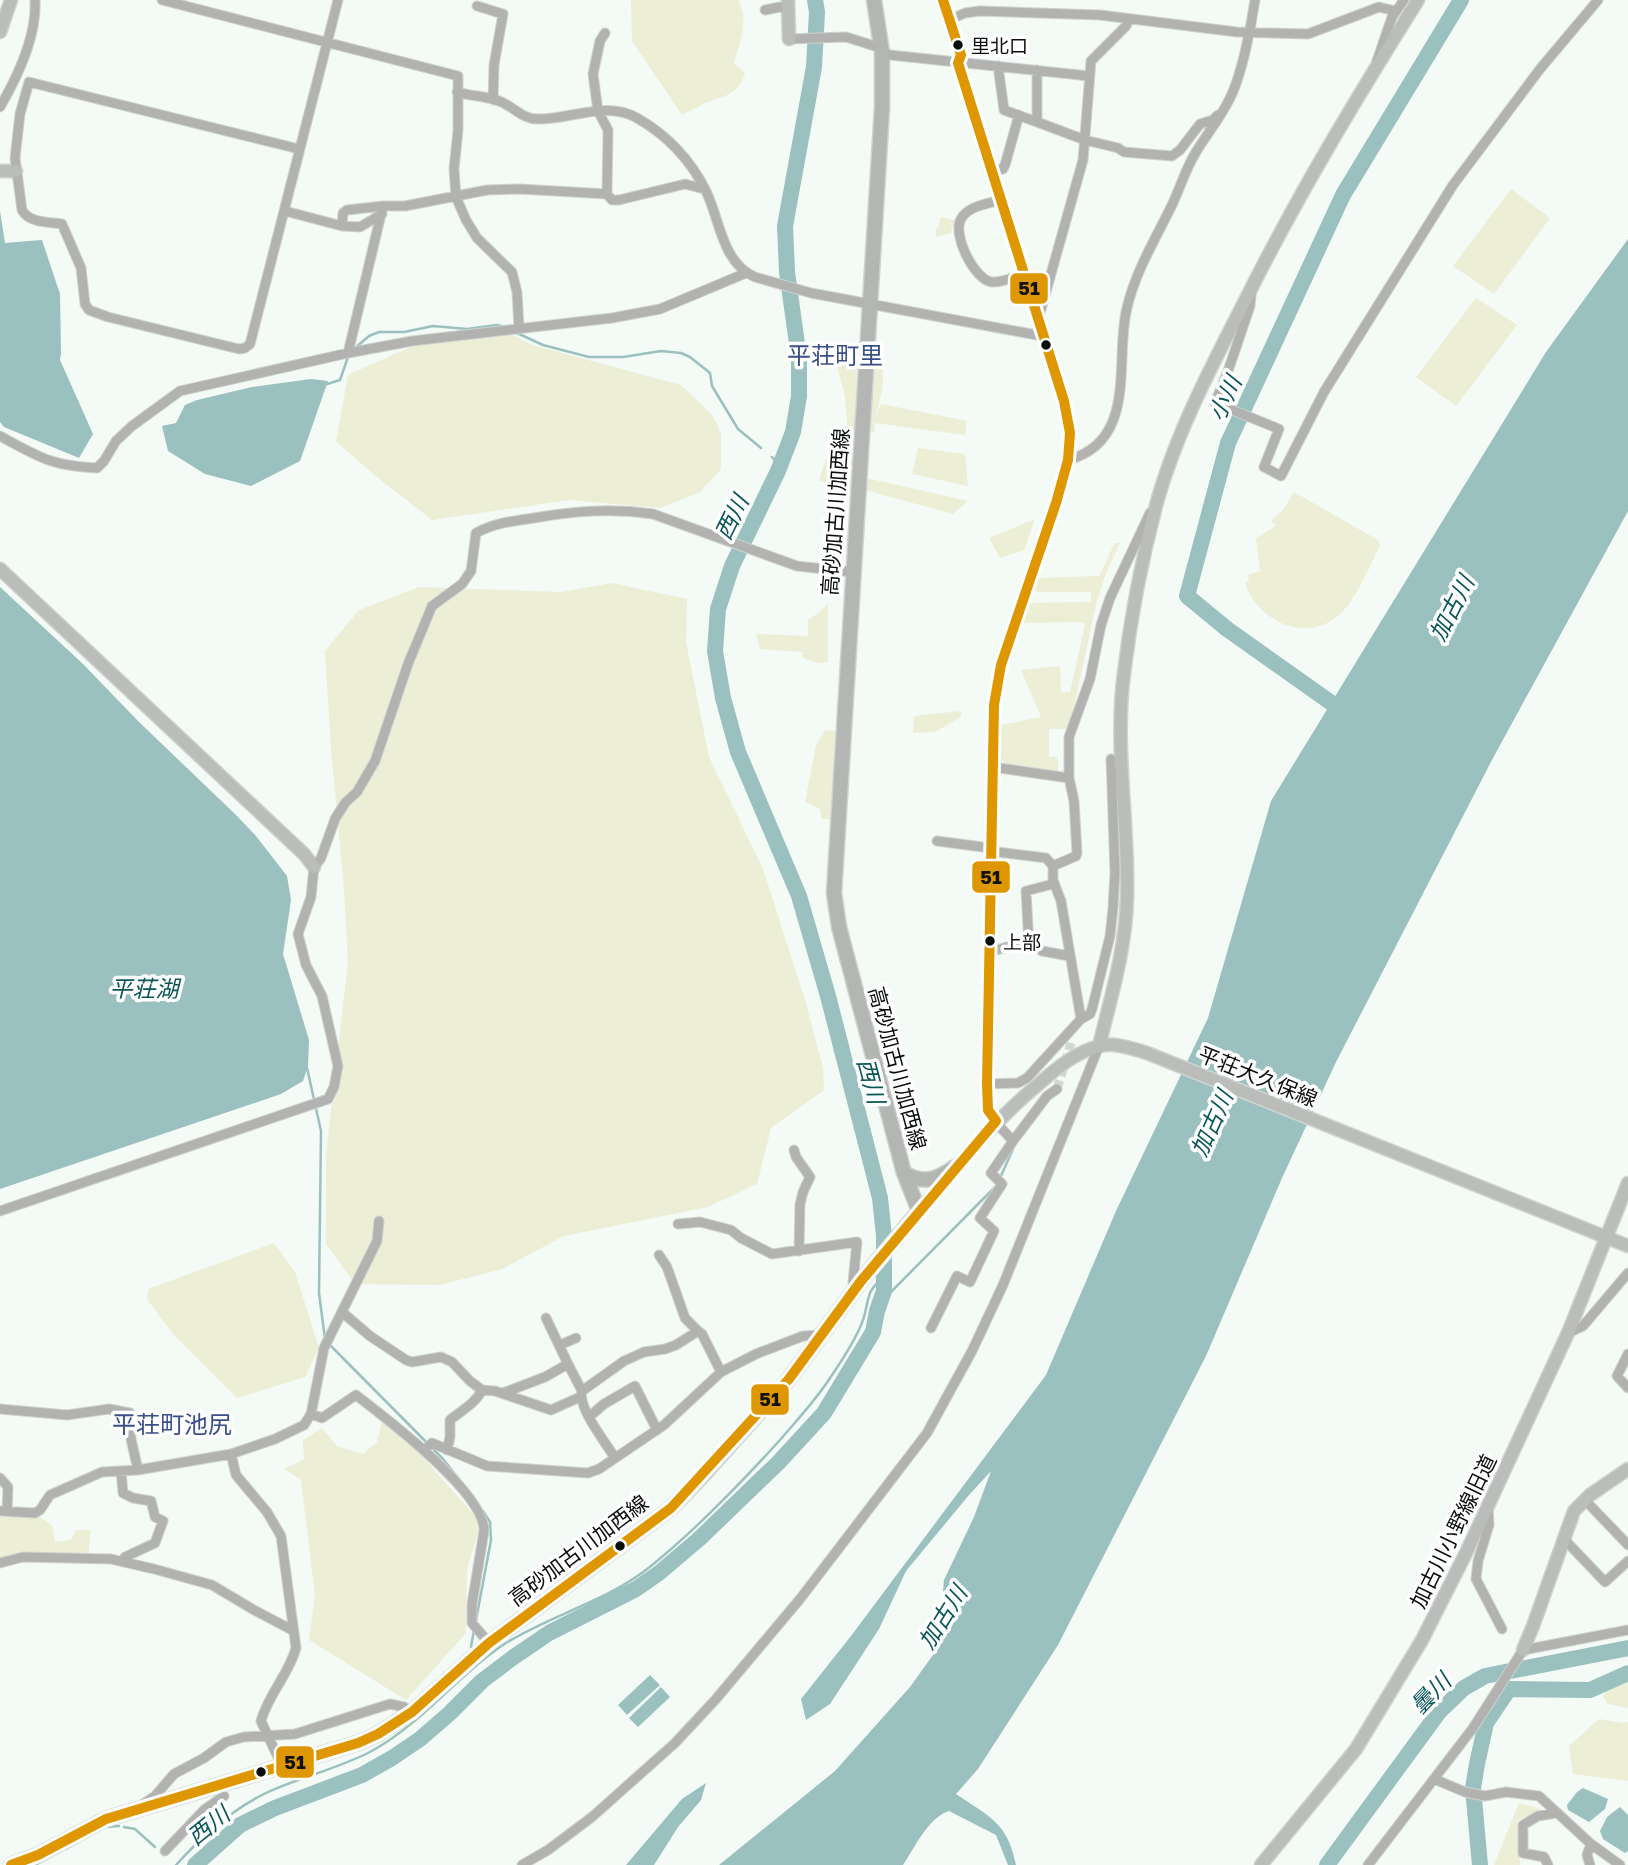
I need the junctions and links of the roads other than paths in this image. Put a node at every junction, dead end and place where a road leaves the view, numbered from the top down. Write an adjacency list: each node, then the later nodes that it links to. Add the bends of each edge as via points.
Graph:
1 (11, 0): 17 (street)
2 (35, 0): 30 (street, via 33,31)
3 (162, 0): 21 (street)
4 (338, 0): 21 (street)
5 (874, 0): 22 (main road, 高砂加古川加西線)
6 (943, 0): 16 (street)
7 (1255, 0): 19 (street)
8 (1404, 0): 14 (street)
9 (1418, 0): 25 (street)
10 (1598, 0): 49 (street, via 1453,185 1324,392 1281,476 1264,467 1279,429 1215,403 1250,306)
11 (783, 4): 13 (street); 20 (street)
12 (477, 6): 29 (street, via 503,14 494,65)
13 (765, 10)
14 (1395, 10): 19 (street, via 1378,7 1308,34); 25 (street)
15 (1129, 19): 16 (street, via 980,12); 19 (street); 27 (street, via 1091,61)
16 (949, 20): 23 (street, via 961,55)
17 (0, 32)
18 (604, 33): 31 (street, via 593,75)
19 (1249, 33): 32 (street)
20 (792, 38): 22 (street, via 857,38)
21 (327, 41): 28 (street, via 458,76); 36 (street)
22 (881, 50): 23 (street); 50 (main road, 高砂加古川加西線, via 882,108)
23 (958, 63): 24 (street); 39 (street)
24 (998, 66): 26 (street); 33 (street, via 1004,110)
25 (1376, 66): 49 (street)
26 (1037, 70): 27 (street); 34 (street)
27 (1089, 76): 35 (street)
28 (457, 92): 29 (street); 42 (street)
29 (494, 100): 31 (street, via 538,119)
30 (0, 107)
31 (598, 111): 40 (street, via 627,113 656,131 682,154); 41 (street, via 608,130)
32 (1222, 112): 35 (street, via 1200,124 1180,150 1168,157 1124,152); 56 (street, via 1194,154 1134,286 1126,310 1115,417 1095,446 1084,456)
33 (1019, 115): 34 (street); 39 (street, via 1005,165)
34 (1037, 122): 35 (street)
35 (1085, 140): 51 (street)
36 (299, 149): 38 (street, via 29,82 20,114); 45 (street)
37 (0, 171): 38 (street)
38 (16, 171): 45 (street, via 25,215 62,224 80,268 89,310 239,349 250,344)
39 (992, 171): 43 (street)
40 (704, 189): 41 (street, via 685,184 619,200); 47 (street, via 727,250)
41 (607, 194): 42 (street, via 520,189)
42 (456, 197): 44 (street); 52 (street, via 477,238 512,272)
43 (1000, 200): 48 (street); 48 (street, via 965,213 960,220 960,238 967,257 986,280 1003,281)
44 (383, 210): 46 (street, via 360,227); 46 (street, via 346,210); 54 (street)
45 (285, 211): 46 (street)
46 (342, 226)
47 (746, 273): 50 (street, via 811,293); 52 (street, via 660,309)
48 (1024, 274): 51 (street)
49 (1252, 287): 57 (street, via 1204,383)
50 (869, 304): 53 (street); 59 (main road, 高砂加古川加西線)
51 (1038, 320): 53 (street)
52 (519, 328): 54 (street)
53 (1042, 336): 56 (street, via 1064,401 1070,433)
54 (348, 353): 55 (street, via 180,391 132,426 97,468 50,462)
55 (0, 436)
56 (1068, 460): 61 (street, via 1001,665 994,705)
57 (1158, 500): 62 (street, via 1101,625 1090,679 1069,737); 73 (street, via 1135,593 1123,676 1120,745 1127,897)
58 (0, 569): 66 (street)
59 (852, 572): 66 (street, via 797,566 653,514 610,509 501,523 476,533 471,571 463,584 432,606 375,761 335,819); 80 (main road, 高砂加古川加西線, via 834,893 839,927)
60 (1111, 759): 71 (street, via 1115,872 1110,936 1092,1009)
61 (993, 767): 62 (street); 64 (street)
62 (1069, 778): 65 (street, via 1077,853)
63 (937, 841): 64 (street)
64 (990, 849): 65 (street, via 1046,858); 69 (street)
65 (1053, 866): 67 (street)
66 (314, 867): 82 (street, via 311,897 299,934 306,965 322,996 338,1066 328,1099)
67 (1053, 884): 68 (street, via 1026,891); 70 (street, via 1062,901)
68 (1029, 945): 69 (street); 70 (street)
69 (989, 952): 74 (street)
70 (1069, 956): 71 (street)
71 (1078, 1022): 72 (street); 74 (street, via 1027,1079)
72 (1071, 1043)
73 (1103, 1046): 76 (street, via 1061,1065); 86 (street, 平荘大久保線, via 1147,1053); 144 (street, via 1003,1285 927,1433 800,1599 675,1743 592,1816)
74 (987, 1084): 76 (street, via 988,1110)
75 (1057, 1089): 77 (street)
76 (996, 1121): 77 (street); 79 (street)
77 (1013, 1141): 94 (street, via 992,1173 1003,1184 980,1218 995,1231 970,1282 957,1276)
78 (794, 1150): 88 (street, via 810,1177 800,1204)
79 (956, 1167): 80 (main road, via 928,1181); 83 (street)
80 (905, 1173): 83 (main road, 高砂加古川加西線)
81 (1628, 1183): 86 (street, 加古川小野線旧道)
82 (0, 1211)
83 (919, 1211): 91 (main road, 高砂加古川加西線)
84 (379, 1222): 92 (street, via 377,1241)
85 (678, 1224): 88 (street, via 700,1222 731,1230 772,1254)
86 (1601, 1236): 87 (street, 平荘大久保線); 96 (street, 加古川小野線旧道)
87 (1628, 1247)
88 (799, 1251): 91 (street, via 857,1242 853,1282)
89 (659, 1255): 95 (street, via 685,1318)
90 (1628, 1273): 96 (street, via 1583,1326)
91 (860, 1283): 97 (main road, 高砂加古川加西線)
92 (342, 1312): 104 (street, via 406,1360 441,1357); 108 (street, via 324,1348)
93 (546, 1318): 99 (street)
94 (931, 1328)
95 (698, 1331): 102 (street); 106 (street, via 676,1345 624,1361)
96 (1568, 1333): 120 (street, 加古川小野線旧道)
97 (820, 1335): 102 (street, via 779,1345); 130 (main road, 高砂加古川加西線, via 781,1388 671,1508)
98 (576, 1338): 99 (street)
99 (560, 1345): 101 (street)
100 (1628, 1354): 103 (street)
101 (568, 1364): 105 (street); 106 (street)
102 (722, 1373): 110 (street)
103 (1624, 1381)
104 (482, 1390): 105 (street); 112 (street, via 450,1420)
105 (503, 1394): 106 (street, via 551,1410)
106 (581, 1394): 109 (street)
107 (0, 1409): 116 (street, via 67,1415 110,1409 130,1413)
108 (311, 1414): 111 (street, via 322,1418 356,1395); 113 (street, via 304,1424 285,1434)
109 (589, 1417): 110 (street, via 635,1387); 114 (street)
110 (656, 1430): 114 (street)
111 (424, 1450): 112 (street, via 432,1443); 130 (street, via 468,1497 484,1523 472,1623)
112 (447, 1450): 114 (street, via 487,1466 588,1474)
113 (231, 1454): 116 (street); 128 (street, via 236,1475 281,1536)
114 (615, 1458)
115 (1628, 1469): 119 (street)
116 (138, 1470): 117 (street)
117 (121, 1471): 121 (street, via 102,1472 56,1492 35,1513); 125 (street, via 123,1493 151,1501 155,1517 163,1521 155,1543)
118 (0, 1478): 121 (street, via 8,1487)
119 (1584, 1499): 122 (street); 123 (street)
120 (1488, 1505): 127 (street, via 1489,1525 1476,1579); 145 (street, 加古川小野線旧道, via 1422,1640 1379,1714)
121 (3, 1511)
122 (1563, 1538): 124 (street, via 1605,1582); 131 (street)
123 (1628, 1545)
124 (1628, 1561)
125 (123, 1562): 126 (street, via 23,1557); 128 (street, via 212,1585)
126 (0, 1563)
127 (1502, 1629)
128 (292, 1630): 133 (street, via 296,1639 293,1658 261,1721)
129 (1628, 1630): 131 (street)
130 (489, 1643): 132 (main road, 高砂加古川加西線)
131 (1521, 1652): 135 (street, via 1502,1686)
132 (412, 1712): 133 (street, via 390,1704 295,1734); 134 (main road, 高砂加古川加西線, via 358,1743)
133 (267, 1735): 134 (street); 139 (street, via 226,1742 174,1774 155,1796)
134 (282, 1766): 136 (main road, 高砂加古川加西線)
135 (1434, 1779): 140 (street, via 1485,1796 1539,1796); 146 (street)
136 (188, 1794): 138 (street); 139 (main road, 高砂加古川加西線)
137 (223, 1796): 138 (street)
138 (204, 1810): 142 (street)
139 (133, 1811): 143 (main road, 高砂加古川加西線, via 106,1819)
140 (1556, 1813): 141 (street); 147 (street, via 1523,1825 1523,1853 1544,1857)
141 (1591, 1844): 148 (street); 149 (street)
142 (165, 1851)
143 (11, 1865)
144 (522, 1865)
145 (1261, 1865)
146 (1368, 1865)
147 (1548, 1865)
148 (1590, 1865)
149 (1620, 1865)

